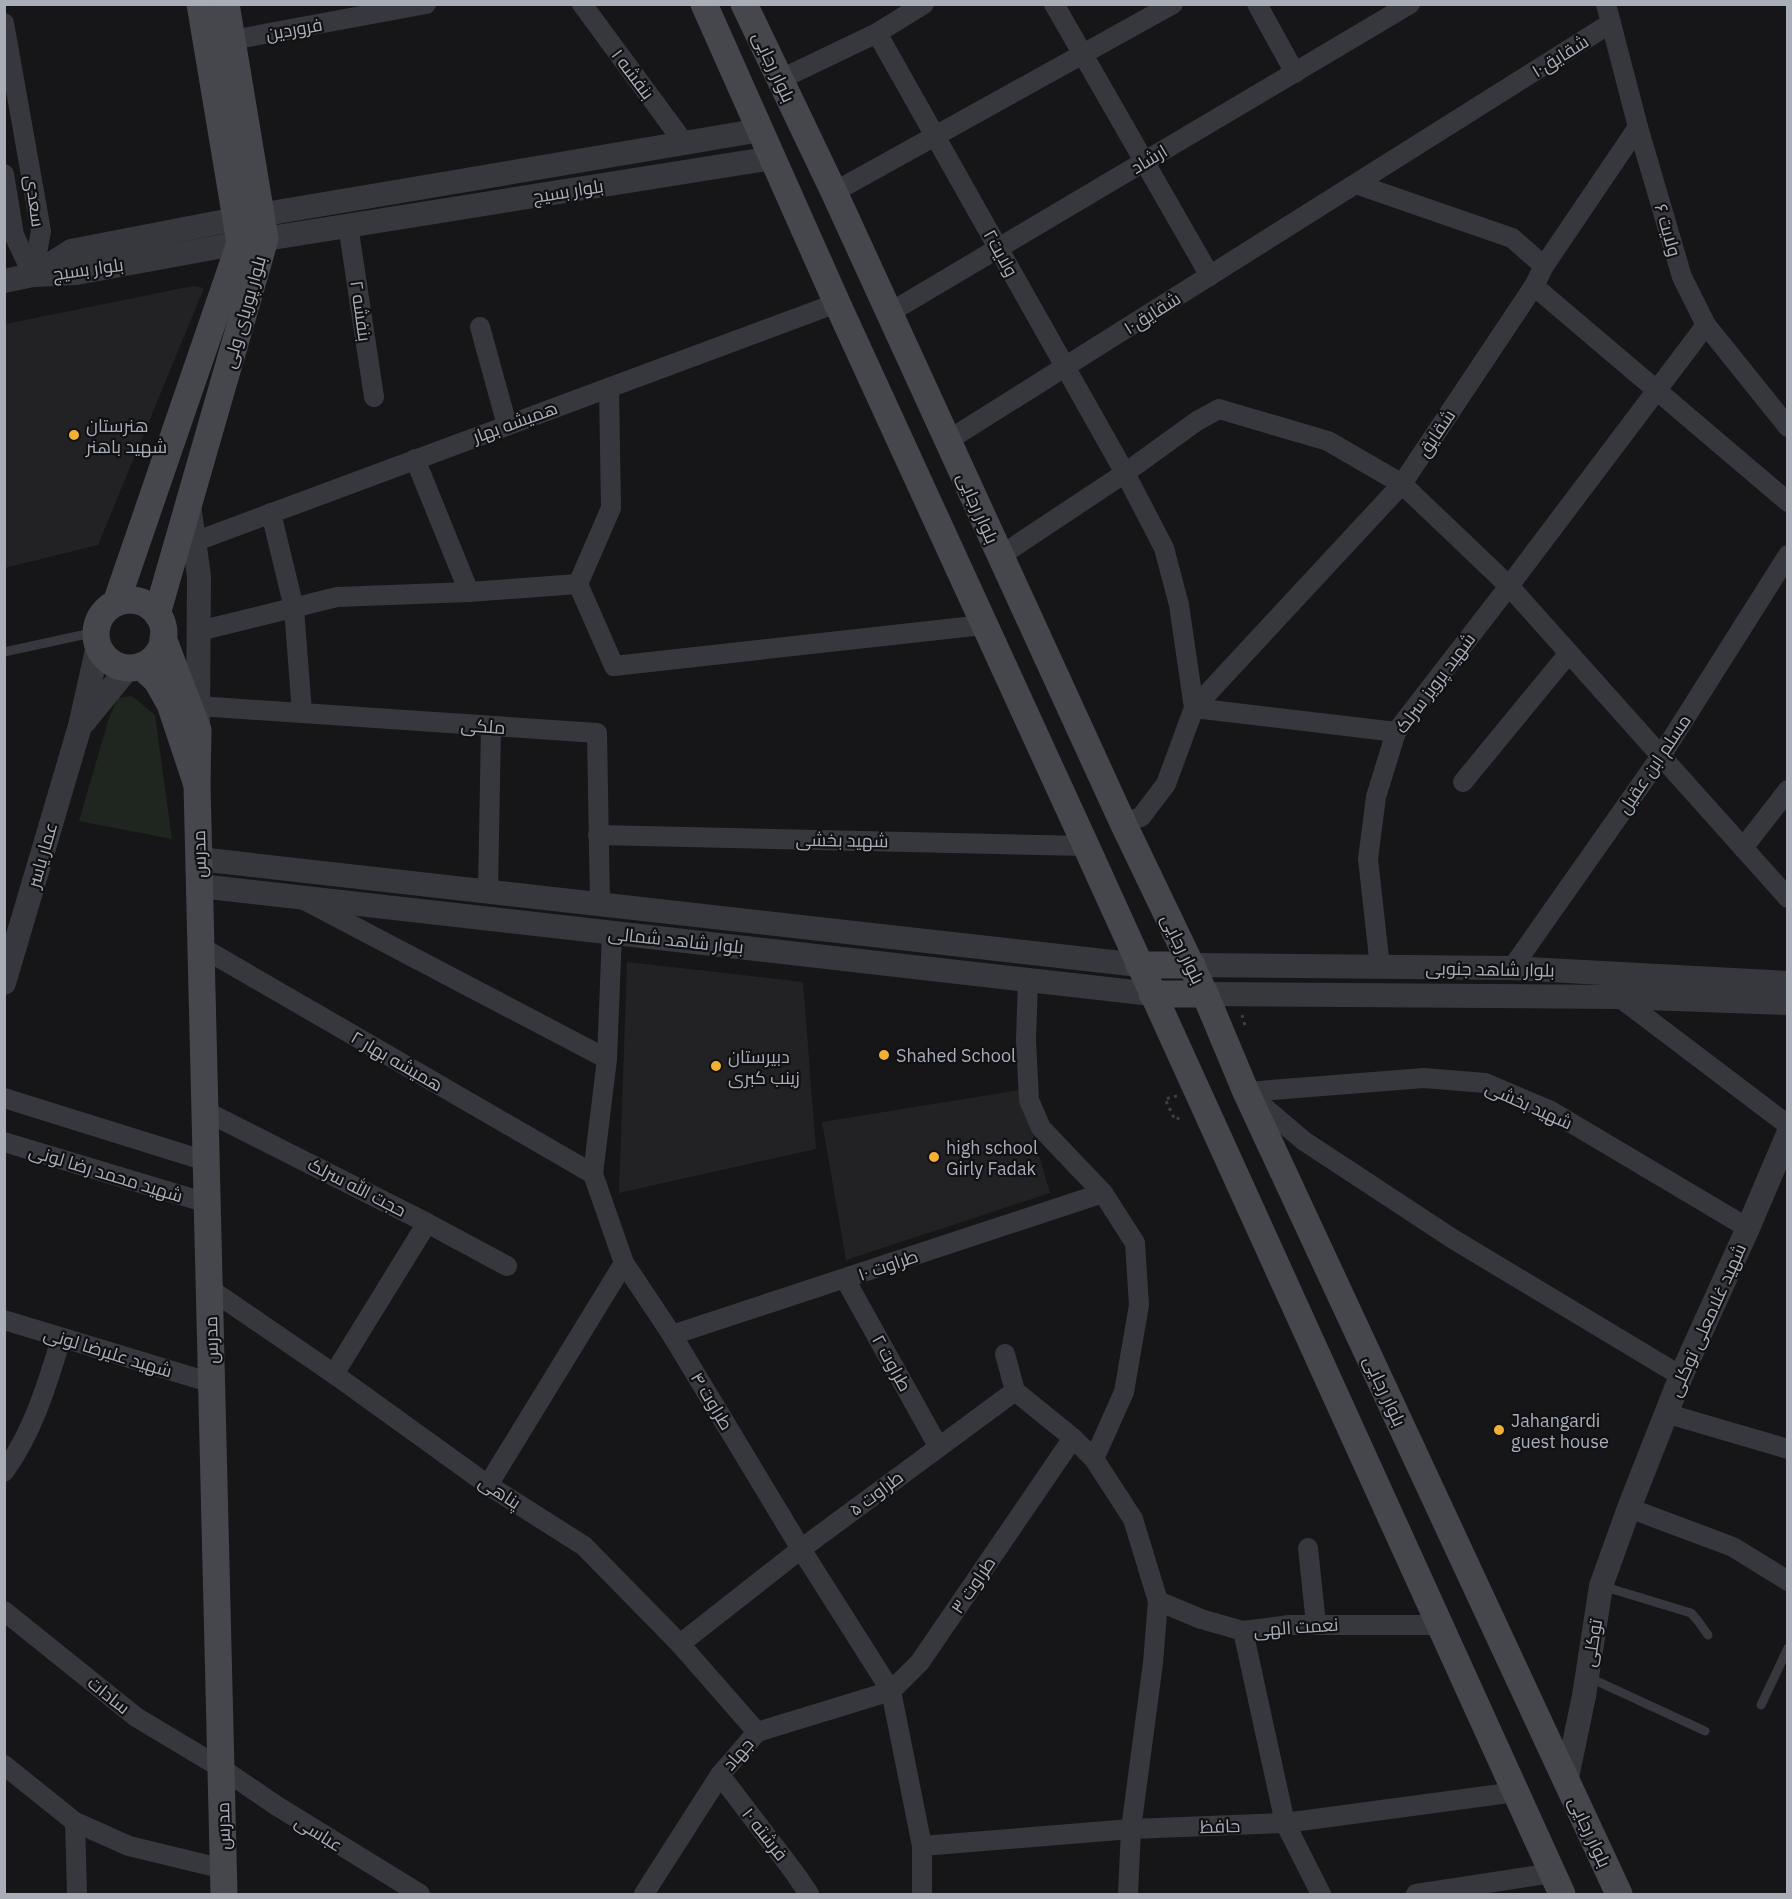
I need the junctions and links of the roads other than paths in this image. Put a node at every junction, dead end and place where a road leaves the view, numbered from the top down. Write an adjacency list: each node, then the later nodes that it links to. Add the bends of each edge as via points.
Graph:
1 (200, 4): 29 (main road, بلوار پوریای ولی)
2 (226, 4): 15 (main road, بلوار پوریای ولی)
3 (426, 4): 15 (street, فروردین)
4 (582, 4): 22 (street, بنفشه ۱)
5 (704, 4): 20 (main road, بلوار رجایی)
6 (744, 4): 18 (main road, بلوار رجایی)
7 (924, 4): 14 (street)
8 (1054, 4): 16 (street)
9 (1173, 4): 16 (street)
10 (1257, 4): 17 (street)
11 (1410, 4): 17 (street, ارشاد)
12 (1609, 14): 19 (street, ولایت ۶); 26 (street, شقایق۱۰)
13 (4, 23): 32 (street, سعدی, via 41,231)
14 (877, 33): 18 (street); 21 (street, ولایت۲)
15 (232, 40): 29 (main road, بلوار پوریای ولی)
16 (1083, 55): 21 (street); 24 (street)
17 (1295, 73): 24 (street, ارشاد)
18 (779, 80): 27 (main road, بلوار رجایی)
19 (1638, 127): 31 (street, شقایق); 38 (street, ولایت ۶, via 1682,277)
20 (761, 130): 22 (street, بلوار بسیج); 23 (main road, بلوار رجایی)
21 (935, 136): 27 (street); 30 (street, ولایت۲)
22 (685, 144): 29 (street, بلوار بسیج)
23 (772, 158): 28 (street, بلوار بسیج); 36 (main road, بلوار رجایی)
24 (1144, 162): 30 (street, ارشاد); 33 (street)
25 (4, 174): 32 (street, سعدی, via 14,235)
26 (1356, 184): 31 (street, via 1512,238); 33 (street, شقایق۱۰)
27 (834, 192): 37 (main road, بلوار رجایی)
28 (348, 225): 29 (street, بلوار بسیج); 43 (street, بنفشه ۲)
29 (251, 229): 32 (street, بلوار بسیج, via 71,251); 51 (main road, بلوار پوریای ولی); 59 (main road, بلوار پوریای ولی)
30 (998, 248): 37 (street, ارشاد); 40 (street, ولایت۲)
31 (1544, 266): 35 (street, شقایق)
32 (33, 275): 34 (street)
33 (1210, 276): 40 (street, شقایق۱۰)
34 (4, 281)
35 (1534, 286): 42 (street); 49 (street, شقایق)
36 (837, 303): 41 (street, همیشه بهار); 61 (main road, بلوار رجایی)
37 (889, 313): 46 (main road, بلوار رجایی)
38 (1706, 325): 42 (street, شهید پرویز سرلک); 45 (street, ولایت ۶)
39 (480, 327): 44 (street)
40 (1065, 367): 46 (street, شقایق۱۰); 48 (street, ولایت۲)
41 (609, 388): 44 (street, همیشه بهار); 56 (street, via 611,508)
42 (1657, 389): 50 (street); 57 (street, شهید پرویز سرلک)
43 (374, 397)
44 (507, 425): 47 (street, همیشه بهار)
45 (1788, 427)
46 (947, 441): 55 (main road, بلوار رجایی)
47 (416, 459): 52 (street, همیشه بهار); 58 (street)
48 (1125, 473): 49 (street, via 1219,409 1328,441); 55 (street); 68 (street, ولایت۲, via 1164,548 1179,605)
49 (1402, 484): 57 (street); 68 (street, شقایق)
50 (1788, 502)
51 (188, 504): 53 (street); 62 (main road, بلوار پوریای ولی)
52 (271, 513): 53 (street, همیشه بهار); 60 (street)
53 (194, 542): 63 (street, via 199,576)
54 (1788, 555): 74 (street, مسلم ابن عقیل)
55 (1000, 556): 78 (main road, بلوار رجایی)
56 (578, 584): 58 (street); 61 (street, via 614,666)
57 (1509, 586): 66 (street); 73 (street, شهید پرویز سرلک)
58 (470, 592): 60 (street, via 337,597)
59 (116, 603): 62 (main road, via 138,601 148,606); 64 (main road, via 101,615)
60 (294, 608): 63 (street); 69 (street)
61 (983, 625): 80 (main road, بلوار رجایی)
62 (160, 626): 67 (main road, via 160,650 152,660); 70 (main road, مدرس)
63 (199, 631): 70 (street)
64 (97, 639): 65 (lane); 67 (main road, via 105,657 116,665); 71 (street, عمار یاسر)
65 (4, 652)
66 (1569, 653): 74 (street); 75 (street)
67 (135, 667): 71 (street, عمار یاسر); 76 (main road, مدرس, via 157,681 170,704)
68 (1194, 708): 73 (street); 78 (street, via 1166,784 1141,817)
69 (302, 713): 70 (street, ملکی); 72 (street, ملکی)
70 (198, 718): 76 (main road, مدرس)
71 (80, 726): 96 (street, عمار یاسر)
72 (491, 726): 79 (street, ملکی, via 597,734); 84 (street)
73 (1396, 732): 92 (street, شهید پرویز سرلک, via 1376,797 1368,859)
74 (1661, 756): 81 (street); 93 (street, مسلم ابن عقیل)
75 (1463, 782)
76 (197, 785): 82 (main road, مدرس)
77 (1788, 790): 81 (street)
78 (1123, 823): 91 (main road, بلوار رجایی)
79 (598, 835): 80 (street, شهید بخشی); 87 (street, ملکی)
80 (1086, 846): 90 (main road, بلوار رجایی)
81 (1743, 848): 86 (street)
82 (199, 859): 83 (main road, مدرس); 84 (street, بلوار شاهد شمالی)
83 (200, 886): 85 (street, بلوار شاهد شمالی); 89 (main road, مدرس)
84 (488, 892): 87 (street, بلوار شاهد شمالی)
85 (299, 898): 88 (street, بلوار شاهد شمالی); 101 (street)
86 (1788, 898)
87 (600, 904): 90 (street, بلوار شاهد شمالی)
88 (612, 933): 94 (street, بلوار شاهد شمالی); 101 (street, طراوت ۴)
89 (201, 947): 104 (main road, مدرس); 110 (street, همیشه بهار ۲)
90 (1139, 965): 91 (main road); 97 (main road, بلوار رجایی)
91 (1192, 965): 92 (street, بلوار شاهد جنوبی); 98 (main road, بلوار رجایی)
92 (1380, 967): 93 (street, بلوار شاهد جنوبی)
93 (1512, 968): 95 (street, بلوار شاهد جنوبی)
94 (1028, 980): 97 (street, بلوار شاهد شمالی); 111 (street, via 1029,1100 1041,1128)
95 (1788, 983)
96 (4, 984)
97 (1152, 994): 98 (main road); 142 (main road, بلوار رجایی)
98 (1205, 994): 99 (street, بلوار شاهد جنوبی); 102 (main road, بلوار رجایی)
99 (1619, 997): 100 (street, بلوار شاهد جنوبی); 105 (street)
100 (1788, 1003)
101 (607, 1059): 110 (street, طراوت ۴)
102 (1246, 1092): 114 (street, شهید بخشی, via 1424,1078 1485,1083 1551,1111); 124 (street, via 1304,1141 1453,1239); 155 (main road, بلوار رجایی)
103 (4, 1098): 108 (street)
104 (205, 1111): 108 (main road, مدرس); 113 (street, حجت الله سرلک)
105 (1788, 1125)
106 (1788, 1134): 109 (street, شهید غلامعلی توکلی)
107 (4, 1142): 112 (street, شهید محمد رضا لونی)
108 (206, 1161): 112 (main road, مدرس)
109 (1781, 1168): 114 (street, شهید غلامعلی توکلی)
110 (593, 1174): 115 (street, طراوت ۴)
111 (1103, 1192): 117 (street, طراوت ۱۰); 131 (street, via 1135,1243 1139,1305 1124,1392)
112 (207, 1203): 118 (main road, مدرس)
113 (427, 1223): 116 (street, حجت الله سرلک); 123 (street)
114 (1748, 1228): 124 (street, شهید غلامعلی توکلی)
115 (624, 1263): 120 (street, طراوت ۴); 133 (street)
116 (507, 1266)
117 (845, 1279): 120 (street, طراوت ۱۰); 129 (street, طراوت ۲)
118 (210, 1289): 123 (street, پناهی); 125 (main road, مدرس)
119 (4, 1320): 121 (street, شهید علیرضا لونی)
120 (672, 1335): 136 (street, طراوت ۴)
121 (61, 1339): 125 (street, شهید علیرضا لونی); 132 (street, via 44,1395)
122 (1005, 1354): 126 (street)
123 (334, 1374): 133 (street, پناهی)
124 (1681, 1376): 127 (street, شهید غلامعلی توکلی)
125 (212, 1383): 153 (main road, مدرس)
126 (1015, 1391): 128 (street); 129 (street, طراوت ۵)
127 (1665, 1413): 130 (street); 134 (street, شهید غلامعلی توکلی)
128 (1073, 1438): 131 (street); 148 (street, طراوت ۳, via 920,1662)
129 (938, 1446): 136 (street, طراوت ۵)
130 (1788, 1449)
131 (1094, 1459): 139 (street, via 1133,1519)
132 (4, 1472)
133 (488, 1485): 145 (street, پناهی, via 584,1546)
134 (1629, 1508): 137 (street, via 1733,1547); 138 (street, توکلی)
135 (1308, 1548): 141 (street)
136 (801, 1549): 145 (street, طراوت ۵); 148 (street, طراوت ۴)
137 (1788, 1581)
138 (1601, 1586): 144 (lane, via 1691,1613); 147 (street, توکلی)
139 (1158, 1601): 143 (street, نعمت الهی); 159 (street)
140 (4, 1611): 153 (street, سادات, via 136,1717)
141 (1316, 1624): 142 (street, نعمت الهی); 143 (street, نعمت الهی)
142 (1439, 1625): 156 (main road, بلوار رجایی)
143 (1244, 1631): 158 (street)
144 (1708, 1635)
145 (680, 1644): 151 (street, پناهی)
146 (1788, 1648): 149 (lane)
147 (1587, 1677): 150 (lane); 155 (street, توکلی)
148 (891, 1691): 151 (street, جهاد); 160 (street, طراوت ۴)
149 (1761, 1705)
150 (1706, 1731)
151 (757, 1732): 154 (street, جهاد)
152 (4, 1765): 157 (street)
153 (221, 1768): 161 (main road, مدرس); 164 (street, عباسی)
154 (720, 1775): 165 (street, جهاد); 166 (street, فرشته ۱۰)
155 (1566, 1782): 171 (main road, بلوار رجایی)
156 (1516, 1792): 158 (street, حافظ); 162 (main road, بلوار رجایی)
157 (75, 1822): 161 (street); 163 (street)
158 (1285, 1823): 159 (street, حافظ); 169 (street)
159 (1131, 1830): 160 (street, حافظ); 168 (street)
160 (922, 1846): 167 (street, طراوت ۴)
161 (224, 1882)
162 (1557, 1884): 170 (street)
163 (77, 1894)
164 (420, 1894)
165 (644, 1894)
166 (809, 1894)
167 (923, 1894)
168 (1128, 1894)
169 (1321, 1894)
170 (1416, 1894)
171 (1619, 1894)

